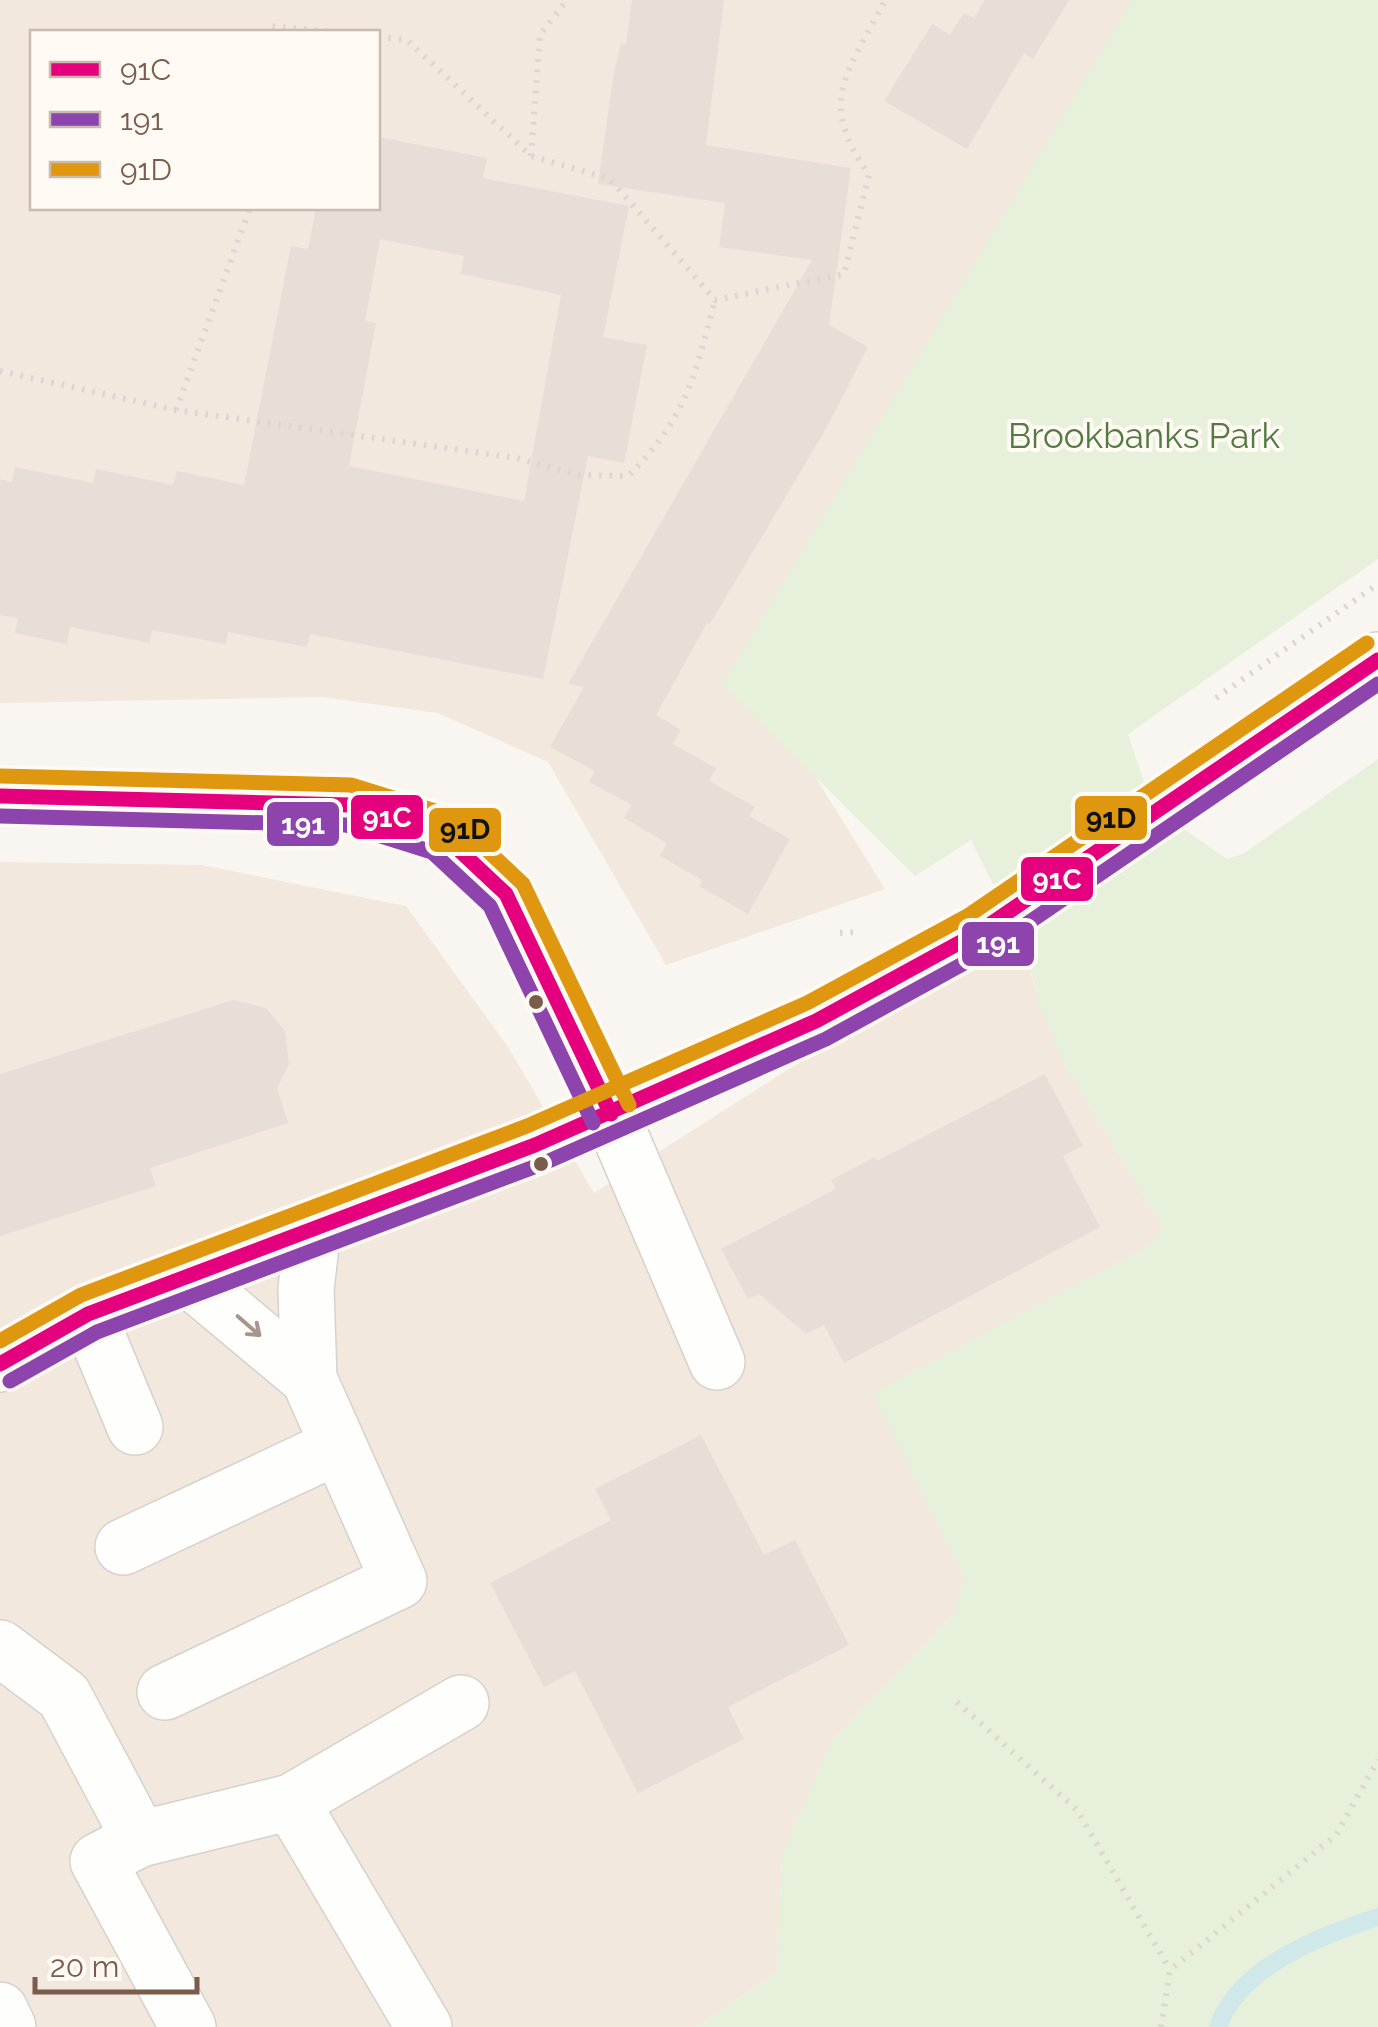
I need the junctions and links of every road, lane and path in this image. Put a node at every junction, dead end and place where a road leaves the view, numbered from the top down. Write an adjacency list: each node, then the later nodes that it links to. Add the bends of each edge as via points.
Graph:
1 (567, 0): 6 (path, via 540,36)
2 (885, 0): 8 (path, via 840,90 844,138 869,175 844,274)
3 (268, 30): 4 (path)
4 (313, 30)
5 (380, 37): 6 (path, via 407,40)
6 (531, 156): 8 (path, via 610,179)
7 (249, 210): 10 (path)
8 (714, 300): 10 (path, via 691,392 628,476 578,475 516,458)
9 (0, 372): 10 (path)
10 (176, 410)
11 (1378, 660): 13 (street, via 979,932 816,1021)
12 (0, 809): 13 (street, via 349,805 442,834 506,894)
13 (610, 1114): 14 (street); 17 (street)
14 (313, 1229): 15 (street); 19 (street, via 306,1289)
15 (187, 1277): 16 (street); 19 (street, one-way to 19)
16 (88, 1314): 18 (street); 20 (street)
17 (716, 1362)
18 (0, 1364)
19 (309, 1379): 21 (street)
20 (134, 1427)
21 (338, 1446): 22 (street); 24 (street, via 398,1581)
22 (123, 1547)
23 (0, 1648): 29 (street, via 64,1696)
24 (165, 1692)
25 (957, 1702): 30 (path, via 1077,1810)
26 (461, 1703): 28 (street)
27 (1378, 1760): 30 (path, via 1336,1835)
28 (291, 1802): 29 (street); 34 (street)
29 (140, 1839): 33 (street, via 98,1862)
30 (1170, 1970): 35 (path)
31 (0, 2010): 32 (street)
32 (8, 2027)
33 (188, 2027)
34 (424, 2027)
35 (1160, 2027)

